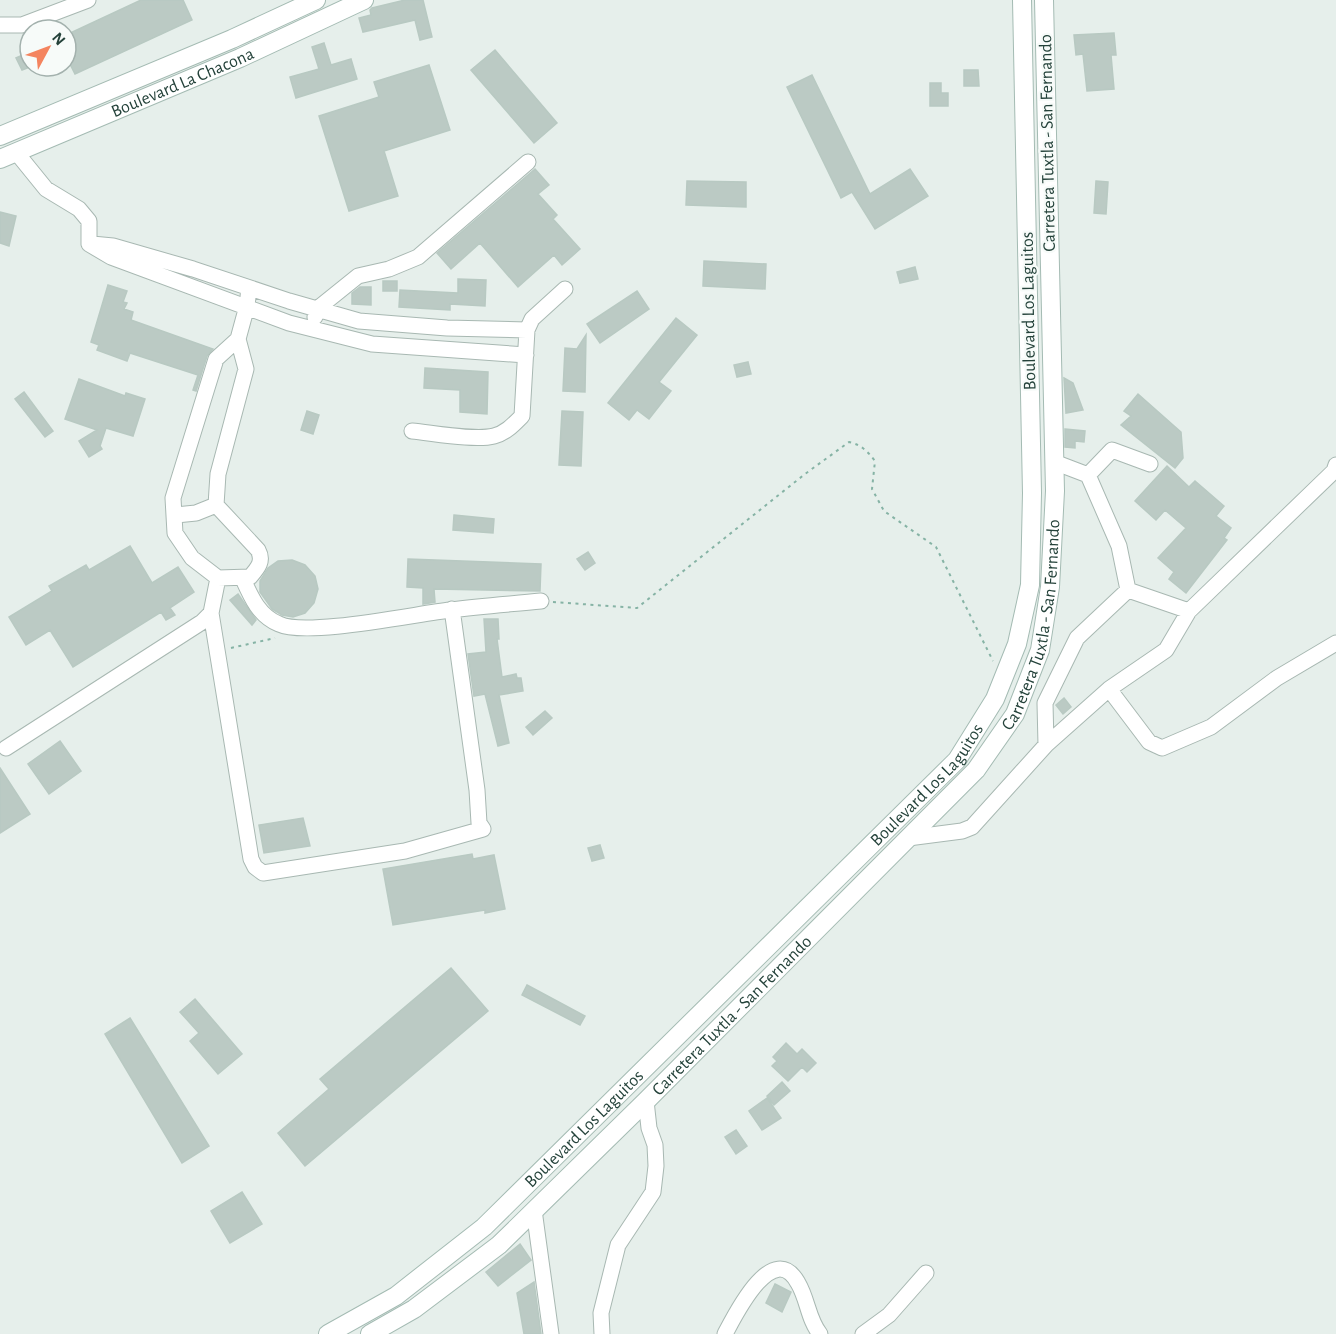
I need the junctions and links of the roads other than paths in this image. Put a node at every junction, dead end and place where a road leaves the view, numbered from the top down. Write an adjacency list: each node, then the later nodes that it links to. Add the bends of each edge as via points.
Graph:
1 (88, 0): 6 (street, via 22,25)
2 (316, 0): 7 (main road, Boulevard La Chacona)
3 (364, 0): 8 (main road, Boulevard La Chacona, via 240,58)
4 (1022, 0): 39 (main road, Boulevard Los Laguitos, via 1032,482 1030,585 1017,644 1003,681 957,760)
5 (1044, 0): 20 (main road, Carretera Tuxtla - San Fernando)
6 (0, 25)
7 (0, 136)
8 (8, 156): 10 (street, via 46,189 79,209 89,221)
9 (528, 162): 14 (street, via 418,257 358,276)
10 (89, 244): 11 (street, via 113,246); 13 (street, via 111,257)
11 (249, 288): 13 (street); 14 (street)
12 (565, 289): 16 (street, via 532,319)
13 (247, 306): 15 (street); 17 (street)
14 (317, 309): 15 (street); 16 (street, via 359,321)
15 (313, 329): 18 (street, via 372,344)
16 (527, 330): 18 (street)
17 (238, 339): 24 (street, via 246,369 218,474); 25 (street, via 216,359 173,498)
18 (525, 355): 19 (street, via 522,416 509,429 494,436 478,437)
19 (412, 431)
20 (1054, 462): 23 (street); 37 (main road, Carretera Tuxtla - San Fernando, via 1050,587 1036,661 1015,714 976,770)
21 (1150, 464): 23 (street, via 1112,450)
22 (1336, 465): 31 (street)
23 (1088, 475): 28 (street, via 1119,546)
24 (216, 505): 25 (street); 27 (street, via 260,554 259,565 250,577)
25 (176, 515): 26 (street, via 175,533 183,546)
26 (218, 578): 27 (street); 32 (street)
27 (243, 579): 30 (street, via 259,609 290,628 318,628)
28 (1128, 591): 31 (street); 35 (street, via 1077,638 1045,703)
29 (541, 601): 30 (street)
30 (452, 609): 32 (street, via 479,823 483,829 405,851 263,873 251,859)
31 (1189, 611): 34 (street, via 1166,650)
32 (211, 613): 36 (street, via 183,636)
33 (1336, 644): 34 (street, via 1277,678 1211,727 1162,748 1149,742)
34 (1109, 689): 35 (street)
35 (1046, 746): 37 (street, via 972,827)
36 (6, 748)
37 (908, 838): 38 (main road, Carretera Tuxtla - San Fernando)
38 (646, 1101): 40 (main road, Carretera Tuxtla - San Fernando); 46 (street, via 655,1145 653,1192 618,1245 601,1314)
39 (568, 1145): 40 (main road); 43 (main road, Boulevard Los Laguitos, via 475,1234 396,1296)
40 (583, 1161): 41 (main road, Carretera Tuxtla - San Fernando)
41 (534, 1210): 44 (main road, Carretera Tuxtla - San Fernando, via 499,1245 414,1309); 45 (street)
42 (926, 1273): 49 (street, via 889,1315)
43 (328, 1334)
44 (370, 1334)
45 (551, 1334)
46 (602, 1334)
47 (724, 1334): 48 (street, via 753,1286 777,1269 787,1271 797,1280)
48 (820, 1334)
49 (863, 1334)

